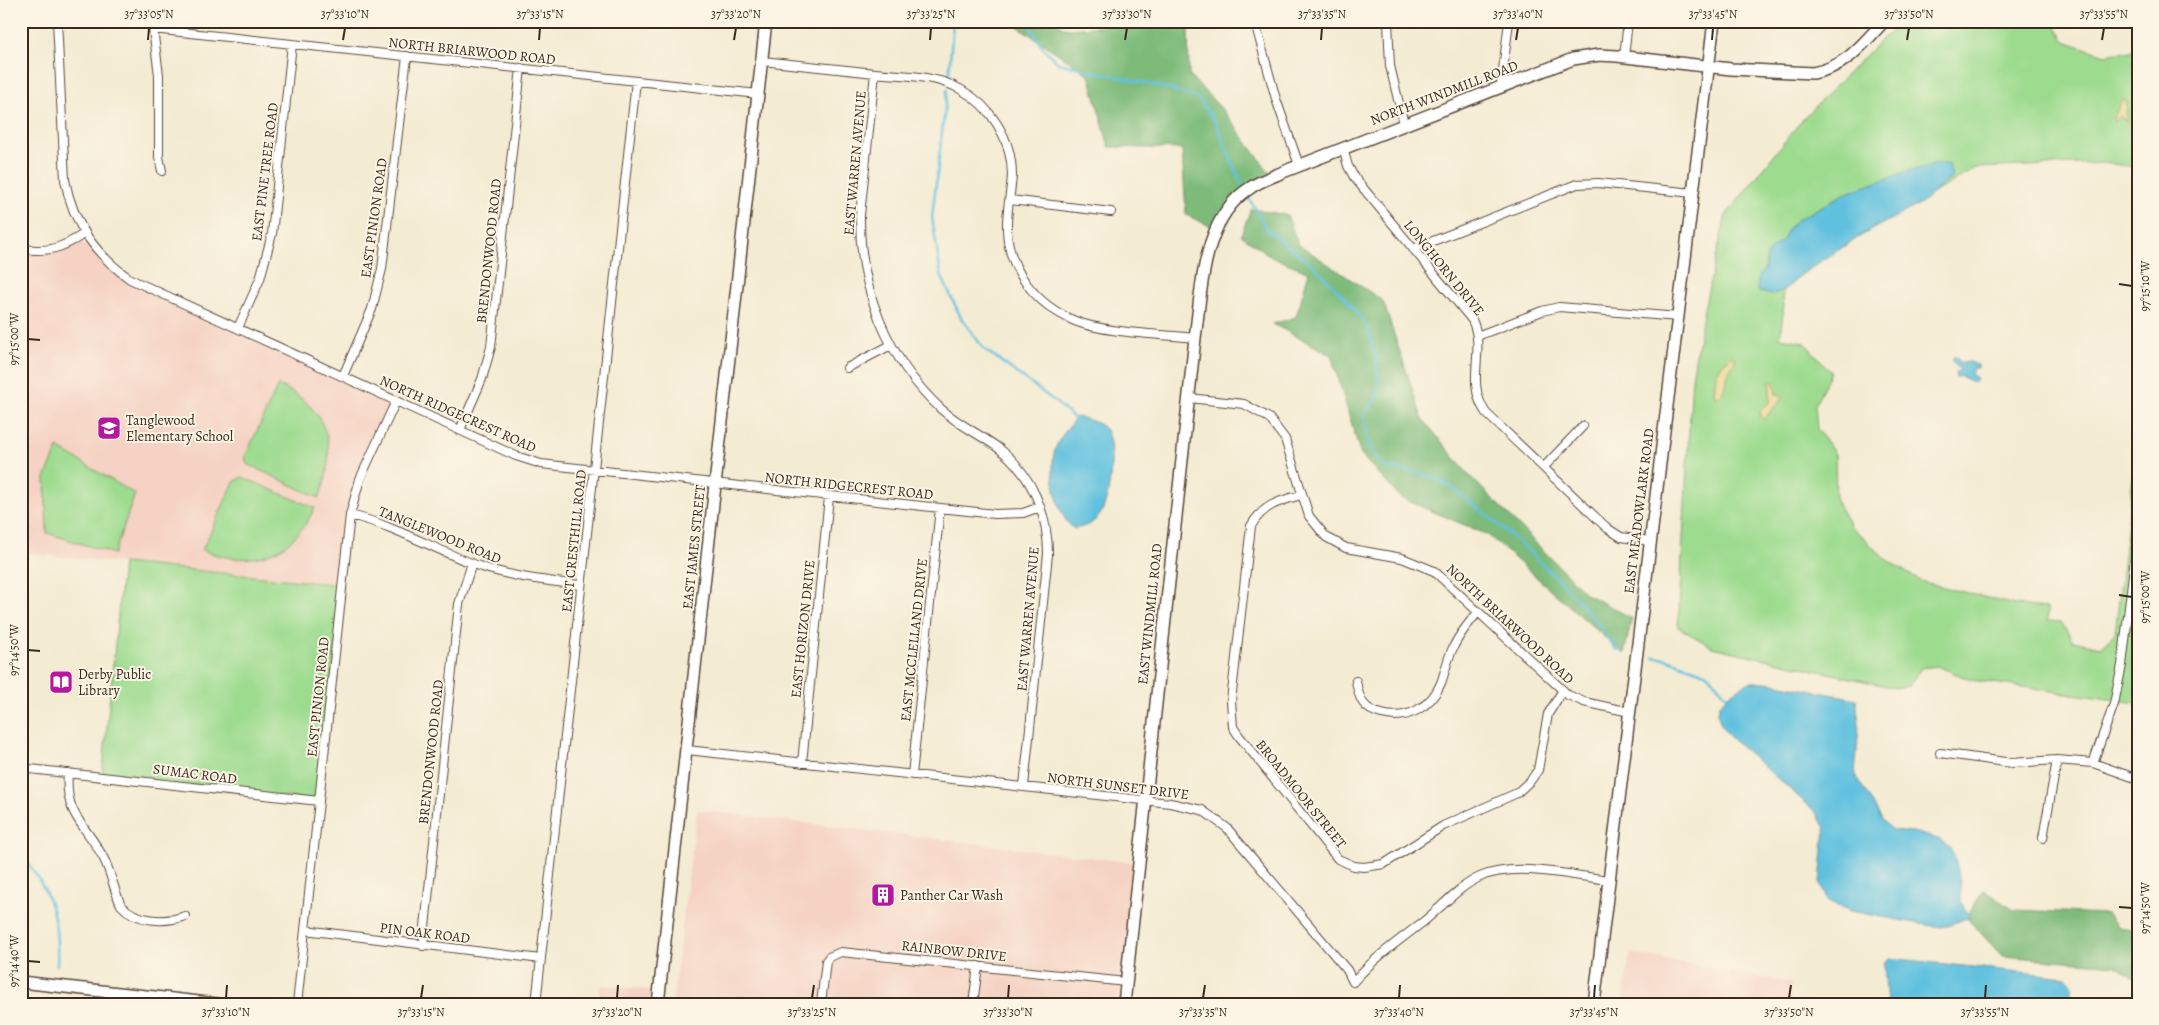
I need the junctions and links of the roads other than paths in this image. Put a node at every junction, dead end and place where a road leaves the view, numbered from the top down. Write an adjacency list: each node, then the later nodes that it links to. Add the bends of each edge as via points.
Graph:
1 (57, 21): 28 (street, NORTH RIDGECREST ROAD, via 65,180 72,208)
2 (766, 21): 13 (street, EAST JAMES STREET)
3 (1388, 21): 20 (street, via 1390,66)
4 (1509, 21): 18 (street)
5 (1628, 21): 12 (street)
6 (1714, 21): 14 (street, EAST MEADOWLARK ROAD)
7 (1884, 21): 14 (street, NORTH WINDMILL ROAD, via 1851,57 1824,71)
8 (152, 25): 10 (street, NORTH BRIARWOOD ROAD); 23 (street, via 160,86 159,157)
9 (1257, 30): 22 (street)
10 (292, 44): 11 (street, NORTH BRIARWOOD ROAD); 32 (street, EAST PINE TREE ROAD, via 272,234 260,279)
11 (407, 56): 15 (street, NORTH BRIARWOOD ROAD); 37 (street, EAST PINION ROAD, via 382,269 372,308)
12 (1624, 56): 14 (street, NORTH WINDMILL ROAD); 18 (street, NORTH WINDMILL ROAD, via 1573,59)
13 (762, 61): 16 (street); 19 (street, EAST JAMES STREET)
14 (1708, 66): 24 (street, EAST MEADOWLARK ROAD)
15 (521, 68): 17 (street, NORTH BRIARWOOD ROAD); 41 (street, BRENDONWOOD ROAD, via 491,346 482,379)
16 (875, 73): 25 (street, via 941,81 978,100 994,118 1006,141 1011,165); 35 (street, EAST WARREN AVENUE, via 860,238 871,298)
17 (636, 81): 19 (street, NORTH BRIARWOOD ROAD); 43 (street, EAST CRESTHILL ROAD)
18 (1501, 86): 20 (street, NORTH WINDMILL ROAD)
19 (758, 94): 44 (street, EAST JAMES STREET)
20 (1404, 124): 21 (street, NORTH WINDMILL ROAD)
21 (1343, 148): 22 (street, NORTH WINDMILL ROAD); 30 (street, LONGHORN DRIVE, via 1354,177)
22 (1299, 165): 27 (street, NORTH WINDMILL ROAD, via 1250,188 1232,204)
23 (162, 171)
24 (1693, 193): 30 (street, via 1598,183 1577,184); 31 (street, EAST MEADOWLARK ROAD)
25 (1010, 200): 26 (street); 34 (street, via 1007,225 1011,253 1027,285 1049,307 1093,327)
26 (1110, 212)
27 (1217, 229): 34 (street, EAST WINDMILL ROAD, via 1206,264)
28 (84, 234): 29 (street, via 60,248); 32 (street, NORTH RIDGECREST ROAD, via 104,258 130,279)
29 (21, 249)
30 (1413, 249): 33 (street, LONGHORN DRIVE, via 1469,315)
31 (1678, 317): 33 (street, via 1559,307); 51 (street, EAST MEADOWLARK ROAD)
32 (238, 328): 37 (street, NORTH RIDGECREST ROAD)
33 (1477, 336): 42 (street, LONGHORN DRIVE, via 1474,380 1479,400 1486,413)
34 (1195, 338): 38 (street, EAST WINDMILL ROAD)
35 (891, 345): 36 (street); 47 (street, EAST WARREN AVENUE, via 910,374 942,409 1010,458 1029,481)
36 (847, 368)
37 (342, 376): 39 (street, NORTH RIDGECREST ROAD)
38 (1189, 398): 45 (street, NORTH BRIARWOOD ROAD, via 1244,404 1269,418 1285,439); 68 (street, EAST WINDMILL ROAD)
39 (396, 401): 41 (street, NORTH RIDGECREST ROAD); 49 (street, EAST PINION ROAD, via 360,479)
40 (1583, 426): 42 (street)
41 (460, 430): 43 (street, NORTH RIDGECREST ROAD, via 529,460)
42 (1544, 467): 51 (street, LONGHORN DRIVE, via 1616,535)
43 (594, 471): 44 (street, NORTH RIDGECREST ROAD); 53 (street, EAST CRESTHILL ROAD)
44 (716, 484): 46 (street, NORTH RIDGECREST ROAD); 58 (street, EAST JAMES STREET)
45 (1301, 495): 54 (street, NORTH BRIARWOOD ROAD, via 1312,522 1334,542 1353,550 1423,565 1434,571); 56 (street, BROADMOOR STREET, via 1268,506 1251,526 1231,718 1239,736 1338,859 1364,867 1384,864 1449,823 1517,793 1538,770 1548,714)
46 (829, 496): 48 (street, NORTH RIDGECREST ROAD); 61 (street, EAST HORIZON DRIVE)
47 (1040, 507): 48 (street, NORTH RIDGECREST ROAD, via 1004,514); 67 (street, EAST WARREN AVENUE, via 1048,554)
48 (940, 508): 65 (street, EAST MCCLELLAND DRIVE)
49 (350, 515): 52 (street, TANGLEWOOD ROAD, via 390,526); 69 (street, EAST PINION ROAD)
50 (2138, 533): 62 (street, via 2122,665 2114,704)
51 (1650, 541): 57 (street, EAST MEADOWLARK ROAD)
52 (472, 563): 53 (street, TANGLEWOOD ROAD, via 531,579); 74 (street, BRENDONWOOD ROAD, via 459,604)
53 (581, 585): 75 (street, EAST CRESTHILL ROAD)
54 (1478, 612): 55 (street, via 1452,649 1436,693 1416,711 1394,716 1371,710 1358,696); 56 (street, NORTH BRIARWOOD ROAD)
55 (1356, 681)
56 (1563, 690): 57 (street, NORTH BRIARWOOD ROAD, via 1584,702)
57 (1630, 712): 71 (street, EAST MEADOWLARK ROAD)
58 (687, 750): 61 (street, NORTH SUNSET DRIVE); 82 (street, EAST JAMES STREET)
59 (1940, 753): 60 (street, via 2012,763)
60 (2057, 760): 62 (street); 70 (street)
61 (802, 763): 65 (street, NORTH SUNSET DRIVE)
62 (2093, 763): 66 (street)
63 (21, 768): 64 (street, SUMAC ROAD)
64 (68, 773): 69 (street, SUMAC ROAD); 72 (street, via 70,808 102,855 121,905 127,912 141,918 167,920)
65 (912, 775): 67 (street, NORTH SUNSET DRIVE)
66 (2138, 779)
67 (1024, 786): 68 (street, NORTH SUNSET DRIVE)
68 (1145, 801): 71 (street, NORTH SUNSET DRIVE, via 1202,810 1227,828 1348,970 1353,982 1371,962 1481,876 1513,870 1538,870); 78 (street, EAST WINDMILL ROAD)
69 (319, 802): 73 (street, EAST PINION ROAD)
70 (2043, 838)
71 (1610, 880): 86 (street, EAST MEADOWLARK ROAD)
72 (185, 916)
73 (305, 930): 74 (street, PIN OAK ROAD); 80 (street, EAST PINION ROAD)
74 (423, 946): 75 (street, PIN OAK ROAD)
75 (541, 959): 81 (street, EAST CRESTHILL ROAD)
76 (978, 966): 78 (street, RAINBOW DRIVE); 83 (street, RAINBOW DRIVE, via 841,952 826,962); 84 (street)
77 (21, 982): 79 (street)
78 (1126, 982): 85 (street, EAST WINDMILL ROAD)
79 (217, 1004)
80 (297, 1004)
81 (536, 1004)
82 (658, 1004)
83 (821, 1004)
84 (973, 1004)
85 (1124, 1004)
86 (1594, 1004)

